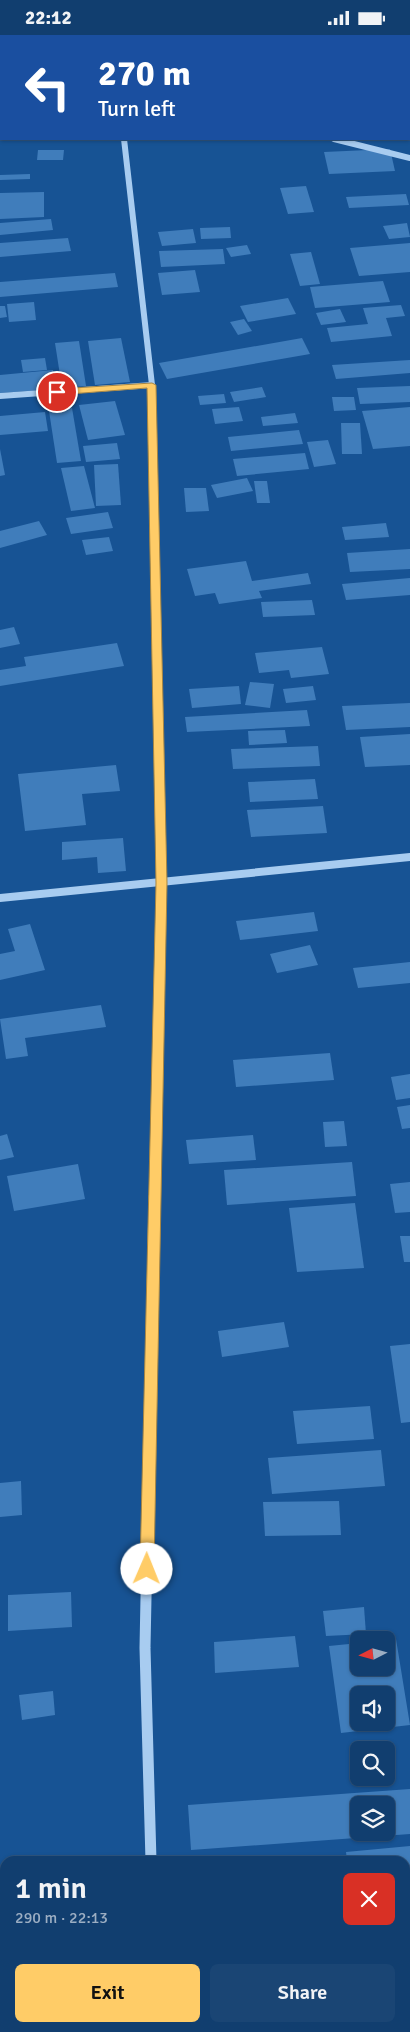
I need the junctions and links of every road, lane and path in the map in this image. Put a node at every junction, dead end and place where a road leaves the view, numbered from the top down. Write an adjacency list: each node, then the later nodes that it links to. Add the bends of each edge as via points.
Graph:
1 (124, 140): 4 (street)
2 (338, 140): 3 (street)
3 (410, 158)
4 (152, 385): 5 (street); 7 (street)
5 (0, 396)
6 (410, 857): 7 (street)
7 (161, 883): 8 (street); 9 (street, via 145,1648)
8 (0, 898)
9 (151, 1856)

